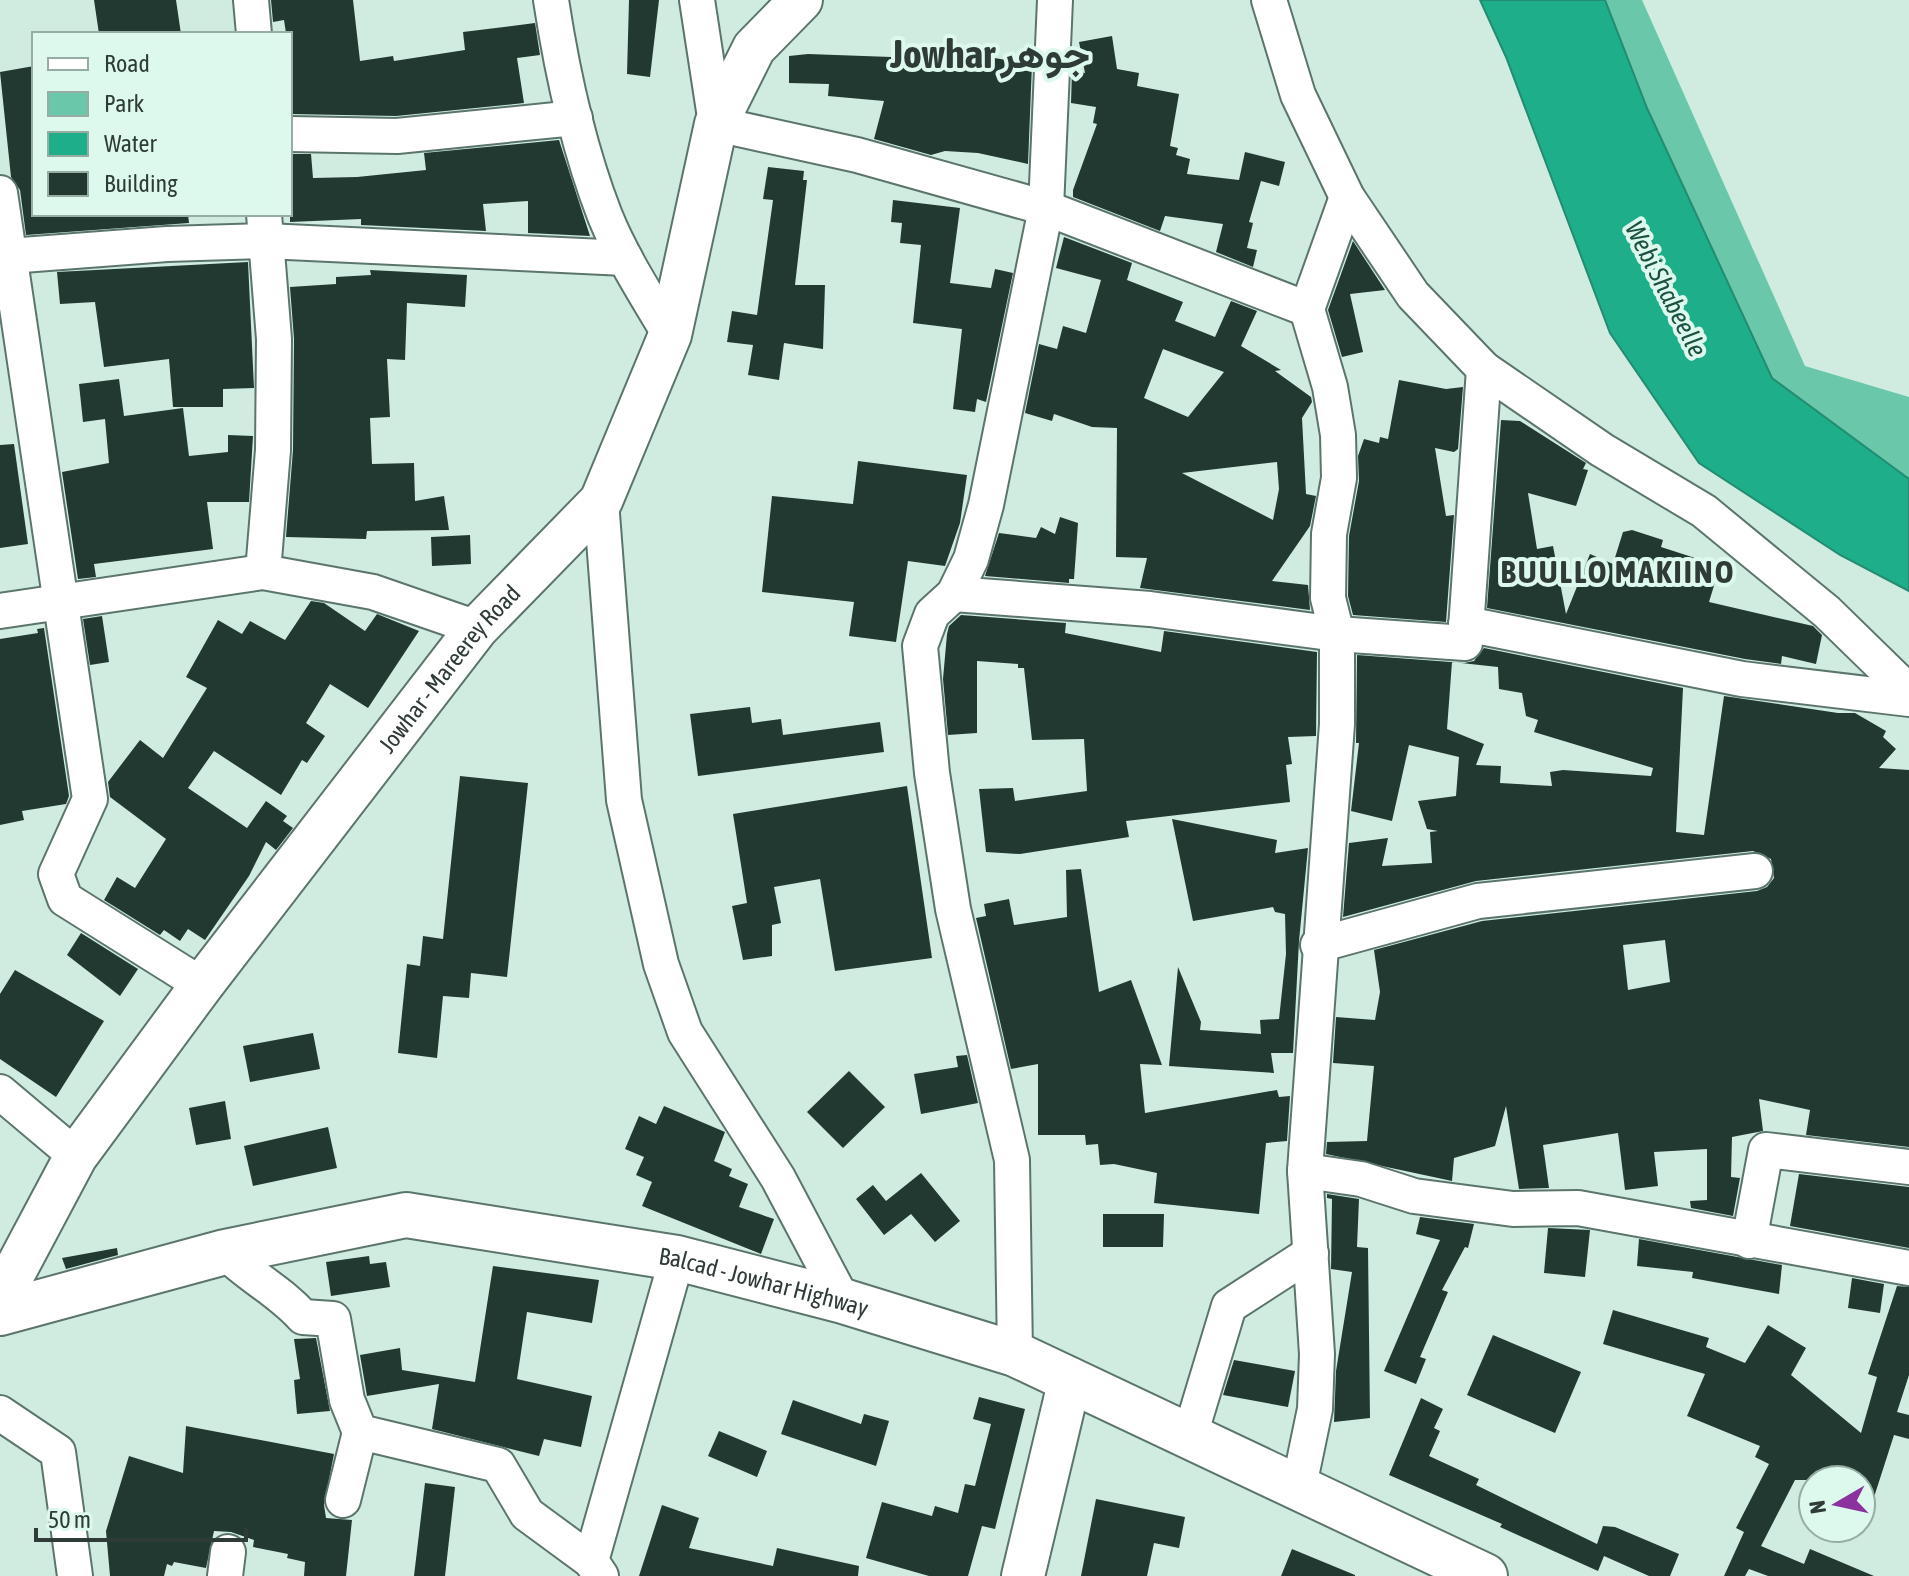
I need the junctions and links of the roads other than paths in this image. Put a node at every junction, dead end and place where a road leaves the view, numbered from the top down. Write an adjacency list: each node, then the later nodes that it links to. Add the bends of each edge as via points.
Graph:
1 (251, 0): 7 (street)
2 (551, 0): 8 (street)
3 (697, 0): 9 (street)
4 (801, 0): 9 (street, Jowhar - Mareerey Road, via 754,48)
5 (1055, 0): 13 (street)
6 (1269, 0): 12 (street, via 1298,95)
7 (254, 32)
8 (575, 118): 10 (street, via 397,136); 16 (street, via 605,214)
9 (716, 124): 13 (street, via 857,155); 18 (street, Jowhar - Mareerey Road)
10 (292, 134)
11 (0, 193): 15 (street)
12 (1347, 197): 17 (street); 19 (street, via 1413,295)
13 (1046, 208): 17 (street); 23 (street, via 986,505 971,559)
14 (265, 228): 15 (street, via 167,244); 16 (street); 22 (street, via 274,339 273,450)
15 (9, 256): 20 (street)
16 (625, 258): 18 (street)
17 (1307, 309): 28 (street, via 1338,435 1328,598)
18 (670, 335): 21 (street, Jowhar - Mareerey Road)
19 (1484, 369): 26 (street); 29 (street, via 1602,450 1704,511 1827,612)
20 (13, 386): 24 (street)
21 (601, 501): 27 (street, Jowhar - Mareerey Road); 44 (street, via 624,800 661,964 685,1032 778,1178)
22 (263, 572): 24 (street); 27 (street, via 373,592)
23 (954, 594): 28 (street, via 1150,609); 46 (street, via 932,614 920,646 953,909 1012,1160)
24 (62, 599): 25 (street); 33 (street, via 90,799 56,874 59,888 65,899)
25 (0, 611)
26 (1466, 624): 28 (street, via 1465,643); 30 (street, via 1742,679)
27 (477, 628): 33 (street, Jowhar - Mareerey Road)
28 (1337, 634): 32 (street, via 1336,739)
29 (1909, 692)
30 (1909, 699)
31 (1755, 871): 32 (street, via 1478,901)
32 (1318, 945): 37 (street)
33 (202, 985): 35 (street, Jowhar - Mareerey Road)
34 (0, 1092): 35 (street)
35 (76, 1156): 43 (street, Jowhar - Mareerey Road)
36 (1909, 1167): 38 (street, via 1766,1150)
37 (1305, 1171): 38 (street, via 1361,1179 1414,1196 1513,1209 1578,1208); 40 (street)
38 (1749, 1241): 42 (street)
39 (225, 1252): 41 (main road, Balcad - Jowhar Highway, via 406,1215); 45 (main road, Balcad - Jowhar Highway); 49 (street, via 249,1276 283,1295 303,1317 333,1319 347,1400)
40 (1311, 1253): 50 (street, via 1229,1306); 51 (street, via 1315,1409)
41 (677, 1258): 44 (main road, Balcad - Jowhar Highway); 53 (street)
42 (1909, 1268)
43 (0, 1299)
44 (843, 1301): 46 (main road, Balcad - Jowhar Highway)
45 (0, 1313)
46 (1015, 1354): 47 (main road, Balcad - Jowhar Highway)
47 (1070, 1379): 50 (main road, Balcad - Jowhar Highway); 55 (street)
48 (0, 1413): 54 (street, via 58,1452)
49 (360, 1432): 52 (street); 53 (street, via 498,1465 527,1514)
50 (1190, 1435): 51 (main road, Balcad - Jowhar Highway)
51 (1299, 1486): 56 (main road, Balcad - Jowhar Highway)
52 (343, 1500)
53 (596, 1568)
54 (75, 1576)
55 (1023, 1576)
56 (1485, 1576)

